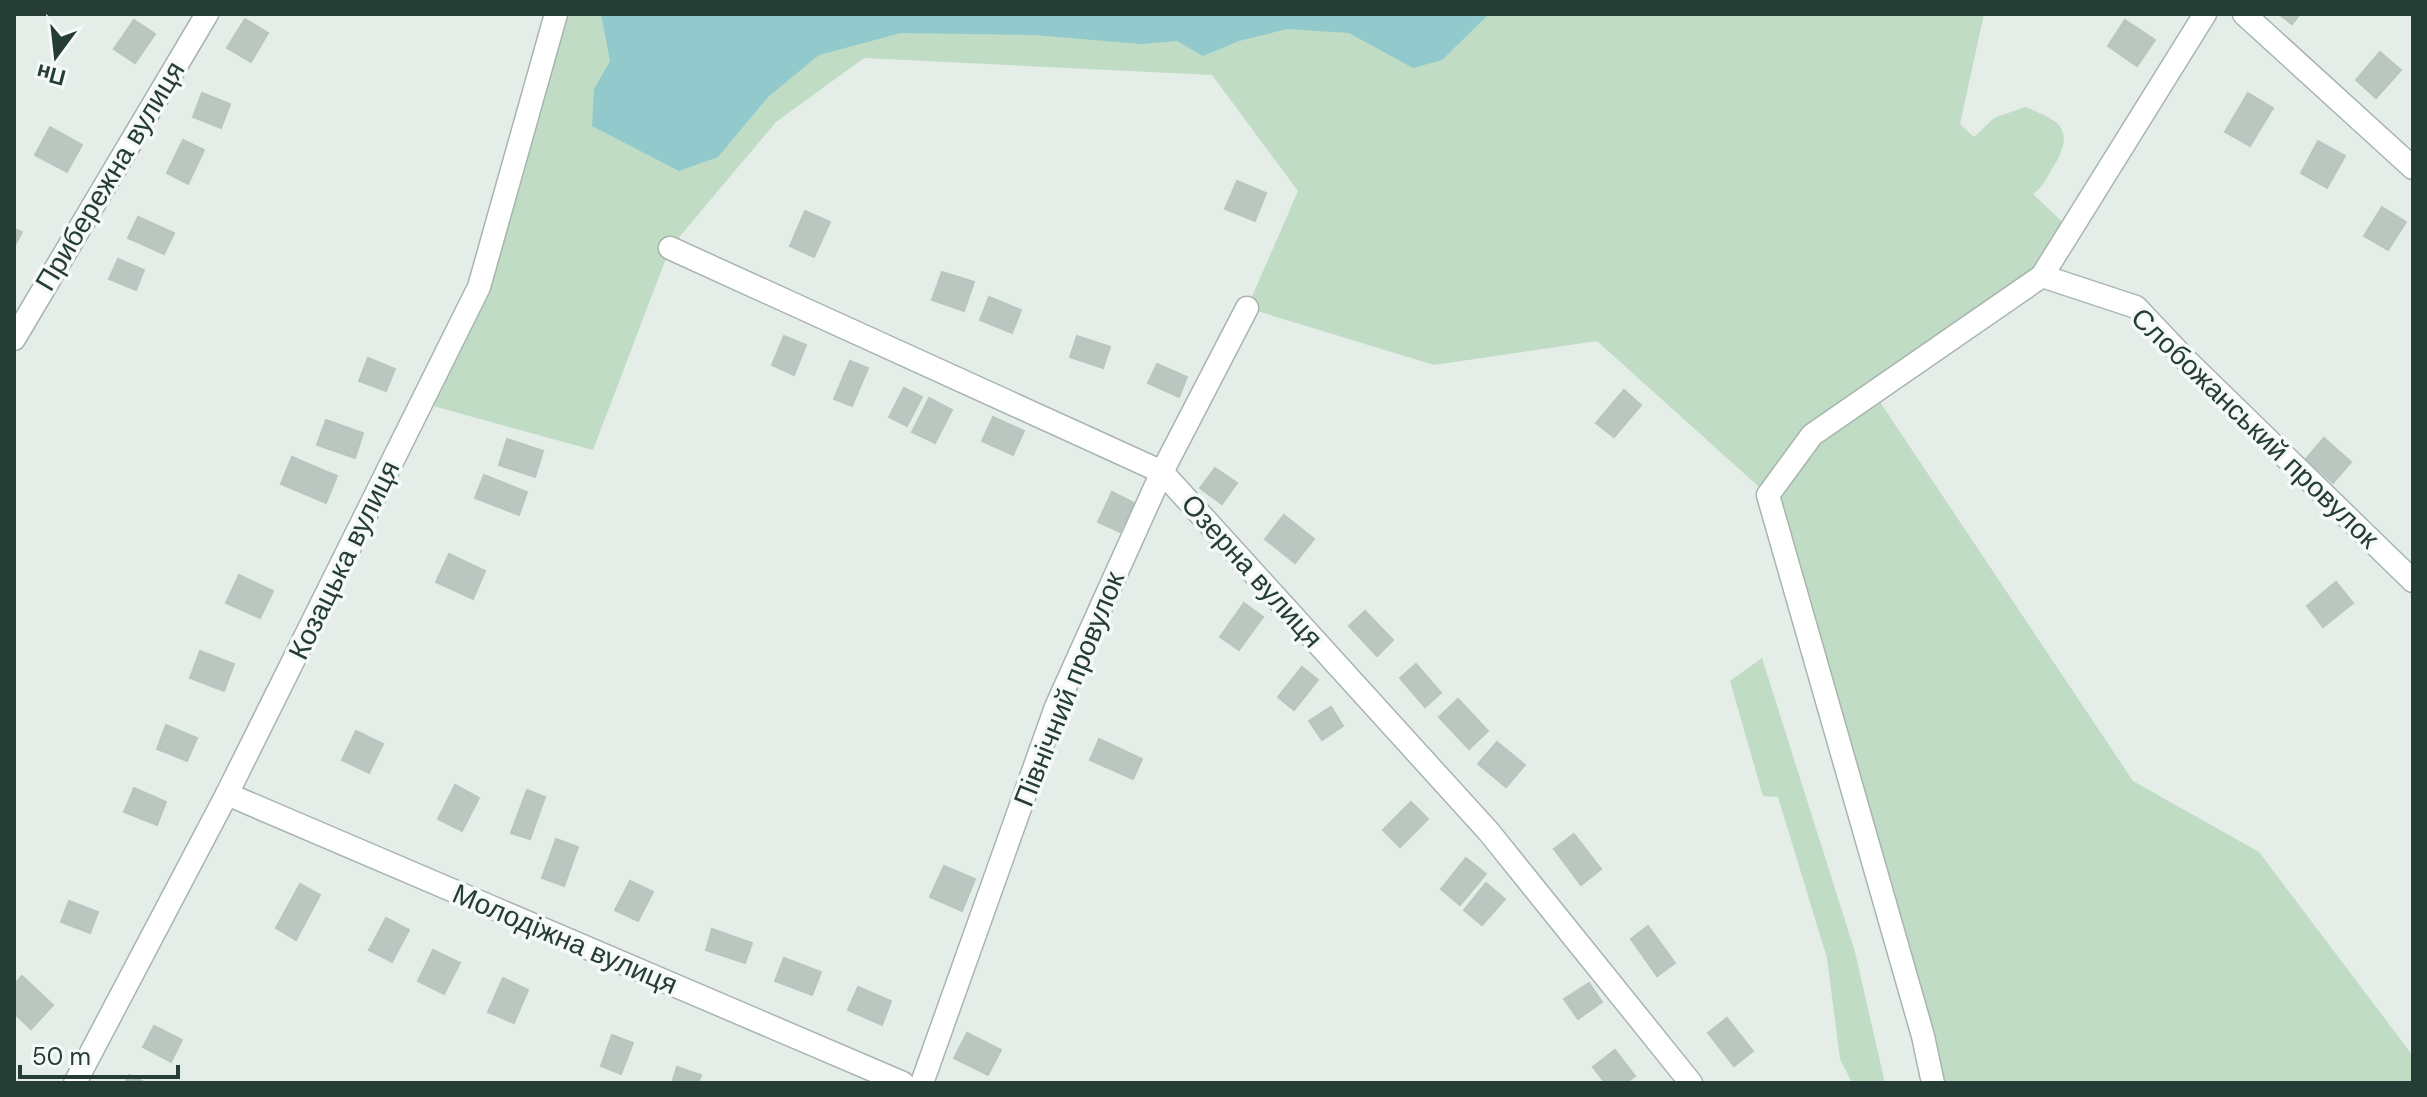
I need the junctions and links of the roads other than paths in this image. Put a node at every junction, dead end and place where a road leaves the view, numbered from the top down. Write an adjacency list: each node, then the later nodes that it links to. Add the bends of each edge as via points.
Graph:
1 (207, 14): 9 (street, Прибережна вулиця)
2 (556, 14): 12 (street, Козацька вулиця, via 479,287)
3 (2205, 14): 7 (street)
4 (2244, 14): 5 (street)
5 (2413, 168)
6 (670, 248): 10 (street, Озерна вулиця)
7 (2042, 276): 11 (street, Слобожанський провулок, via 2136,307); 17 (street, via 1812,435 1768,495)
8 (1247, 308): 10 (street, Північний провулок)
9 (14, 339)
10 (1162, 472): 15 (street, Північний провулок, via 1056,707); 16 (street, Озерна вулиця, via 1489,832)
11 (2413, 581)
12 (227, 794): 13 (street, Козацька вулиця); 14 (street, Молодіжна вулиця)
13 (75, 1083)
14 (903, 1083)
15 (922, 1083)
16 (1691, 1083)
17 (1933, 1083)

